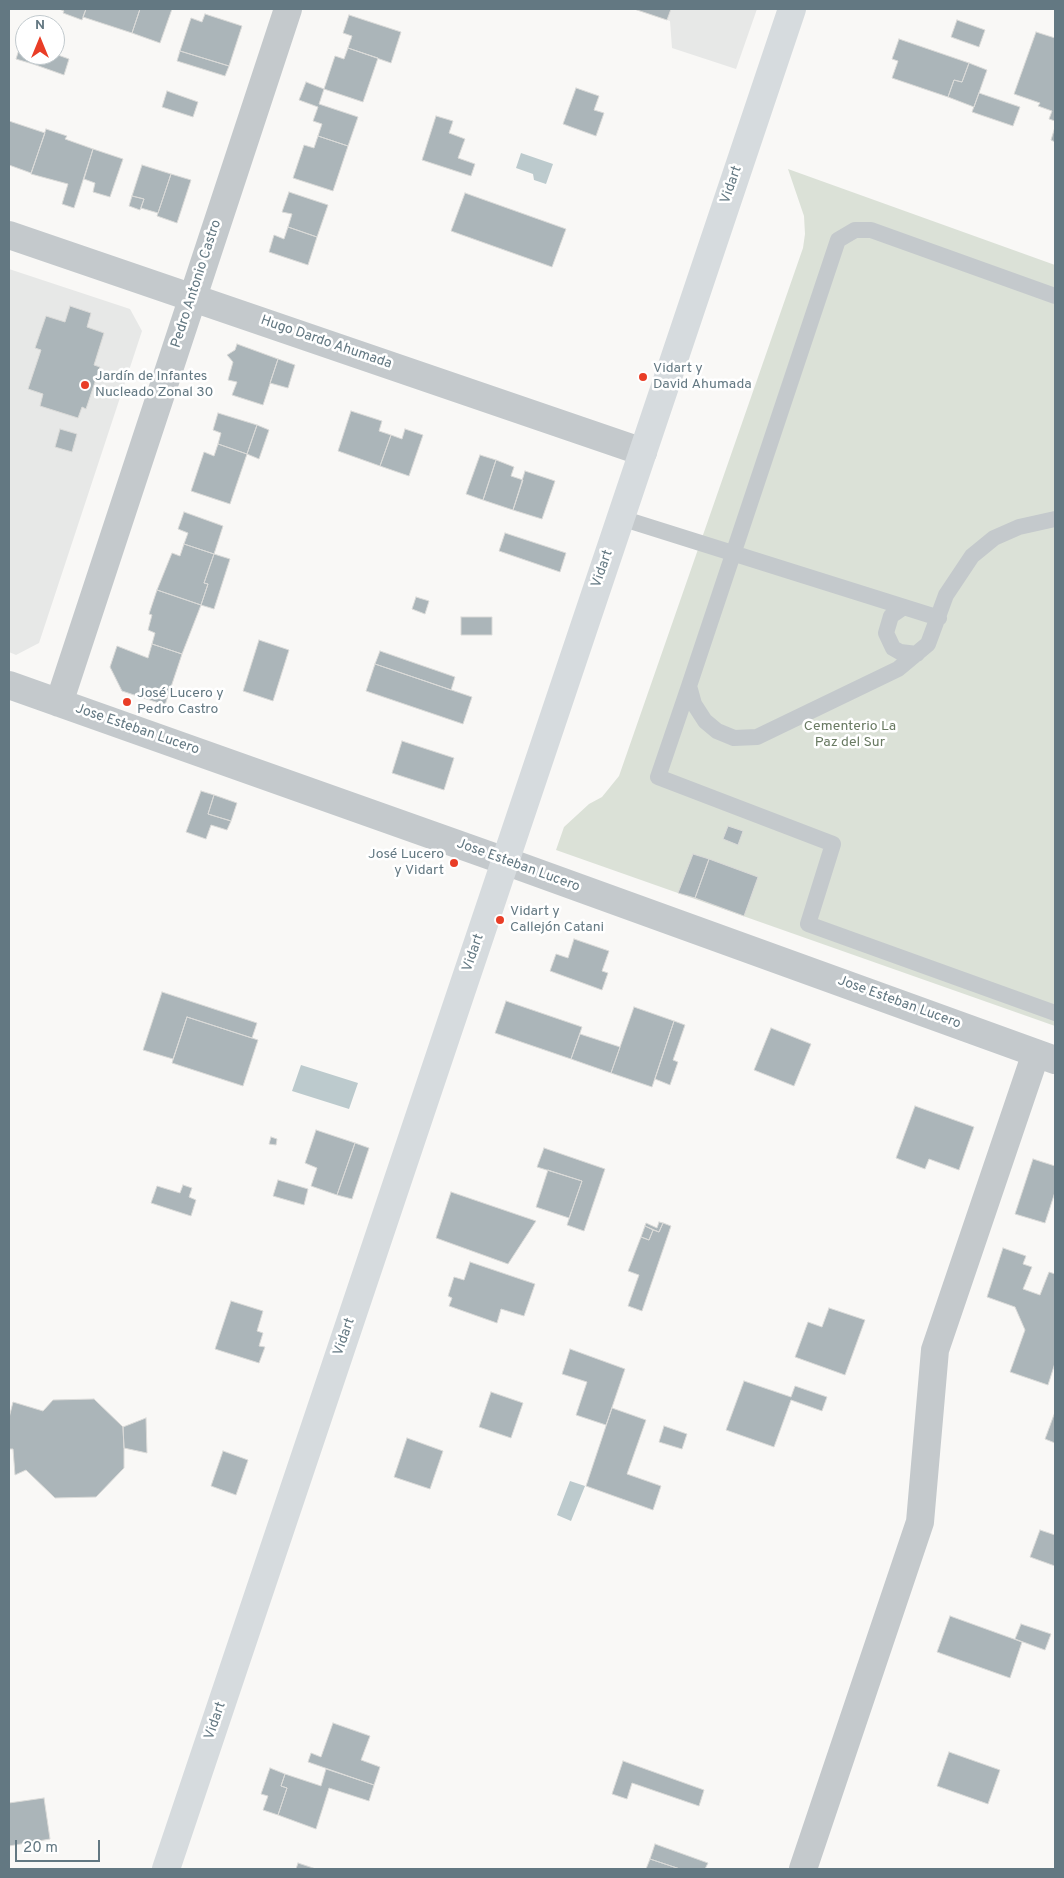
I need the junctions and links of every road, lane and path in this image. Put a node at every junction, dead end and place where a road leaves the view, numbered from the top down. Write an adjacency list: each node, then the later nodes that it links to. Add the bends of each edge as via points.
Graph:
1 (288, 9): 5 (street, Pedro Antonio Castro)
2 (792, 9): 6 (street, Vidart)
3 (9, 235): 5 (street, Hugo Dardo Ahumada)
4 (1055, 296): 9 (lane, via 871,230 855,230 838,240)
5 (192, 298): 6 (street, Hugo Dardo Ahumada); 15 (street, Pedro Antonio Castro)
6 (643, 452): 7 (street, Vidart)
7 (620, 518): 9 (lane); 16 (street, Vidart)
8 (1055, 519): 11 (lane, via 1019,527 994,538 972,556 946,595)
9 (732, 553): 10 (lane); 14 (lane)
10 (904, 607): 11 (lane); 12 (lane, via 891,616 886,633 893,648)
11 (939, 618): 12 (lane, via 928,644)
12 (916, 654): 14 (lane, via 898,669 757,737 734,738 716,732 694,704)
13 (9, 685): 15 (street, Jose Esteban Lucero)
14 (689, 686): 17 (lane, via 658,777 833,844 808,924)
15 (58, 703): 16 (street, Jose Esteban Lucero)
16 (505, 861): 18 (street, Jose Esteban Lucero); 19 (street, Vidart)
17 (1055, 1013)
18 (1045, 1056): 20 (street, via 935,1350 920,1522)
19 (166, 1869)
20 (803, 1869)

